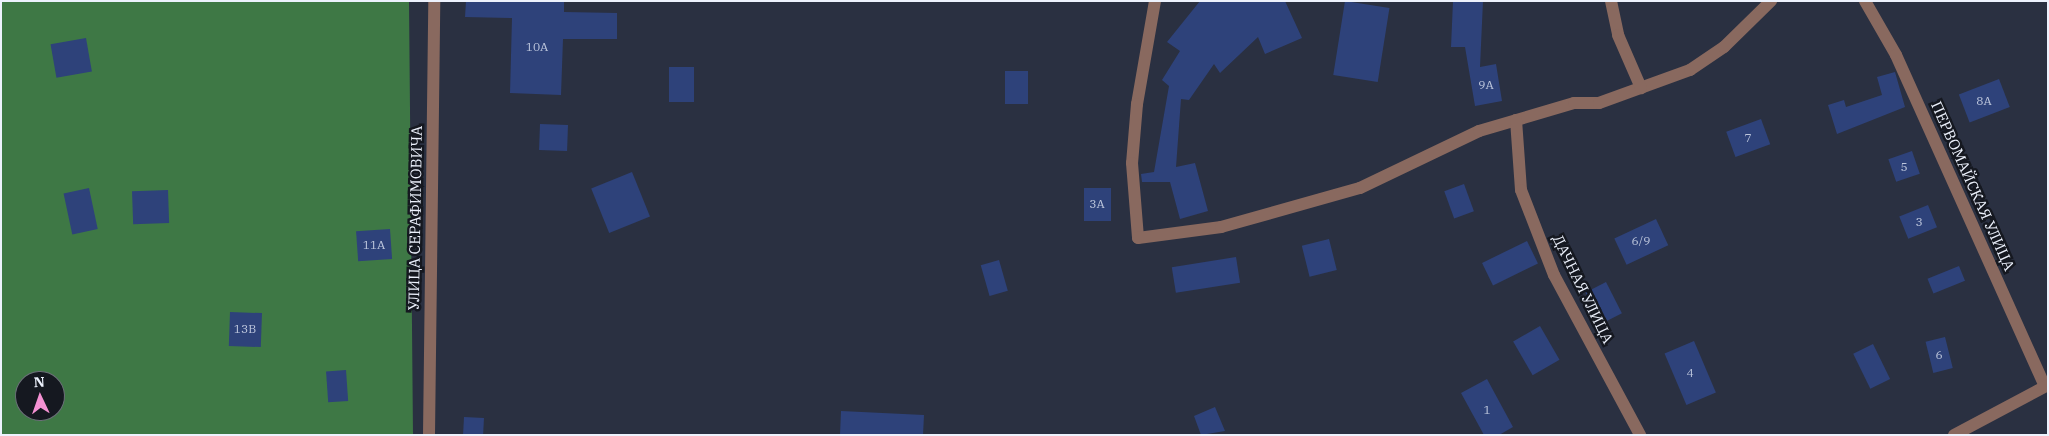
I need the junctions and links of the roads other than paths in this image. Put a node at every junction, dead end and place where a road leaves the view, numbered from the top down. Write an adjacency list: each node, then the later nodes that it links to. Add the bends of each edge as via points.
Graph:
1 (434, 1): 9 (street, УЛИЦА СЕРАФИМОВИЧА)
2 (1155, 1): 7 (street, via 1137,104 1132,163 1138,238 1221,227 1360,188 1479,131)
3 (1612, 1): 6 (street, via 1618,34)
4 (1771, 1): 6 (street, via 1724,47 1690,70)
5 (1865, 1): 8 (street, ПЕРВОМАЙСКАЯ УЛИЦА, via 1896,55)
6 (1641, 88): 7 (street, via 1599,103 1574,103)
7 (1516, 120): 10 (street, ДАЧНАЯ УЛИЦА, via 1522,190 1551,266)
8 (2046, 386): 11 (street)
9 (429, 435)
10 (1640, 435)
11 (1954, 435)

